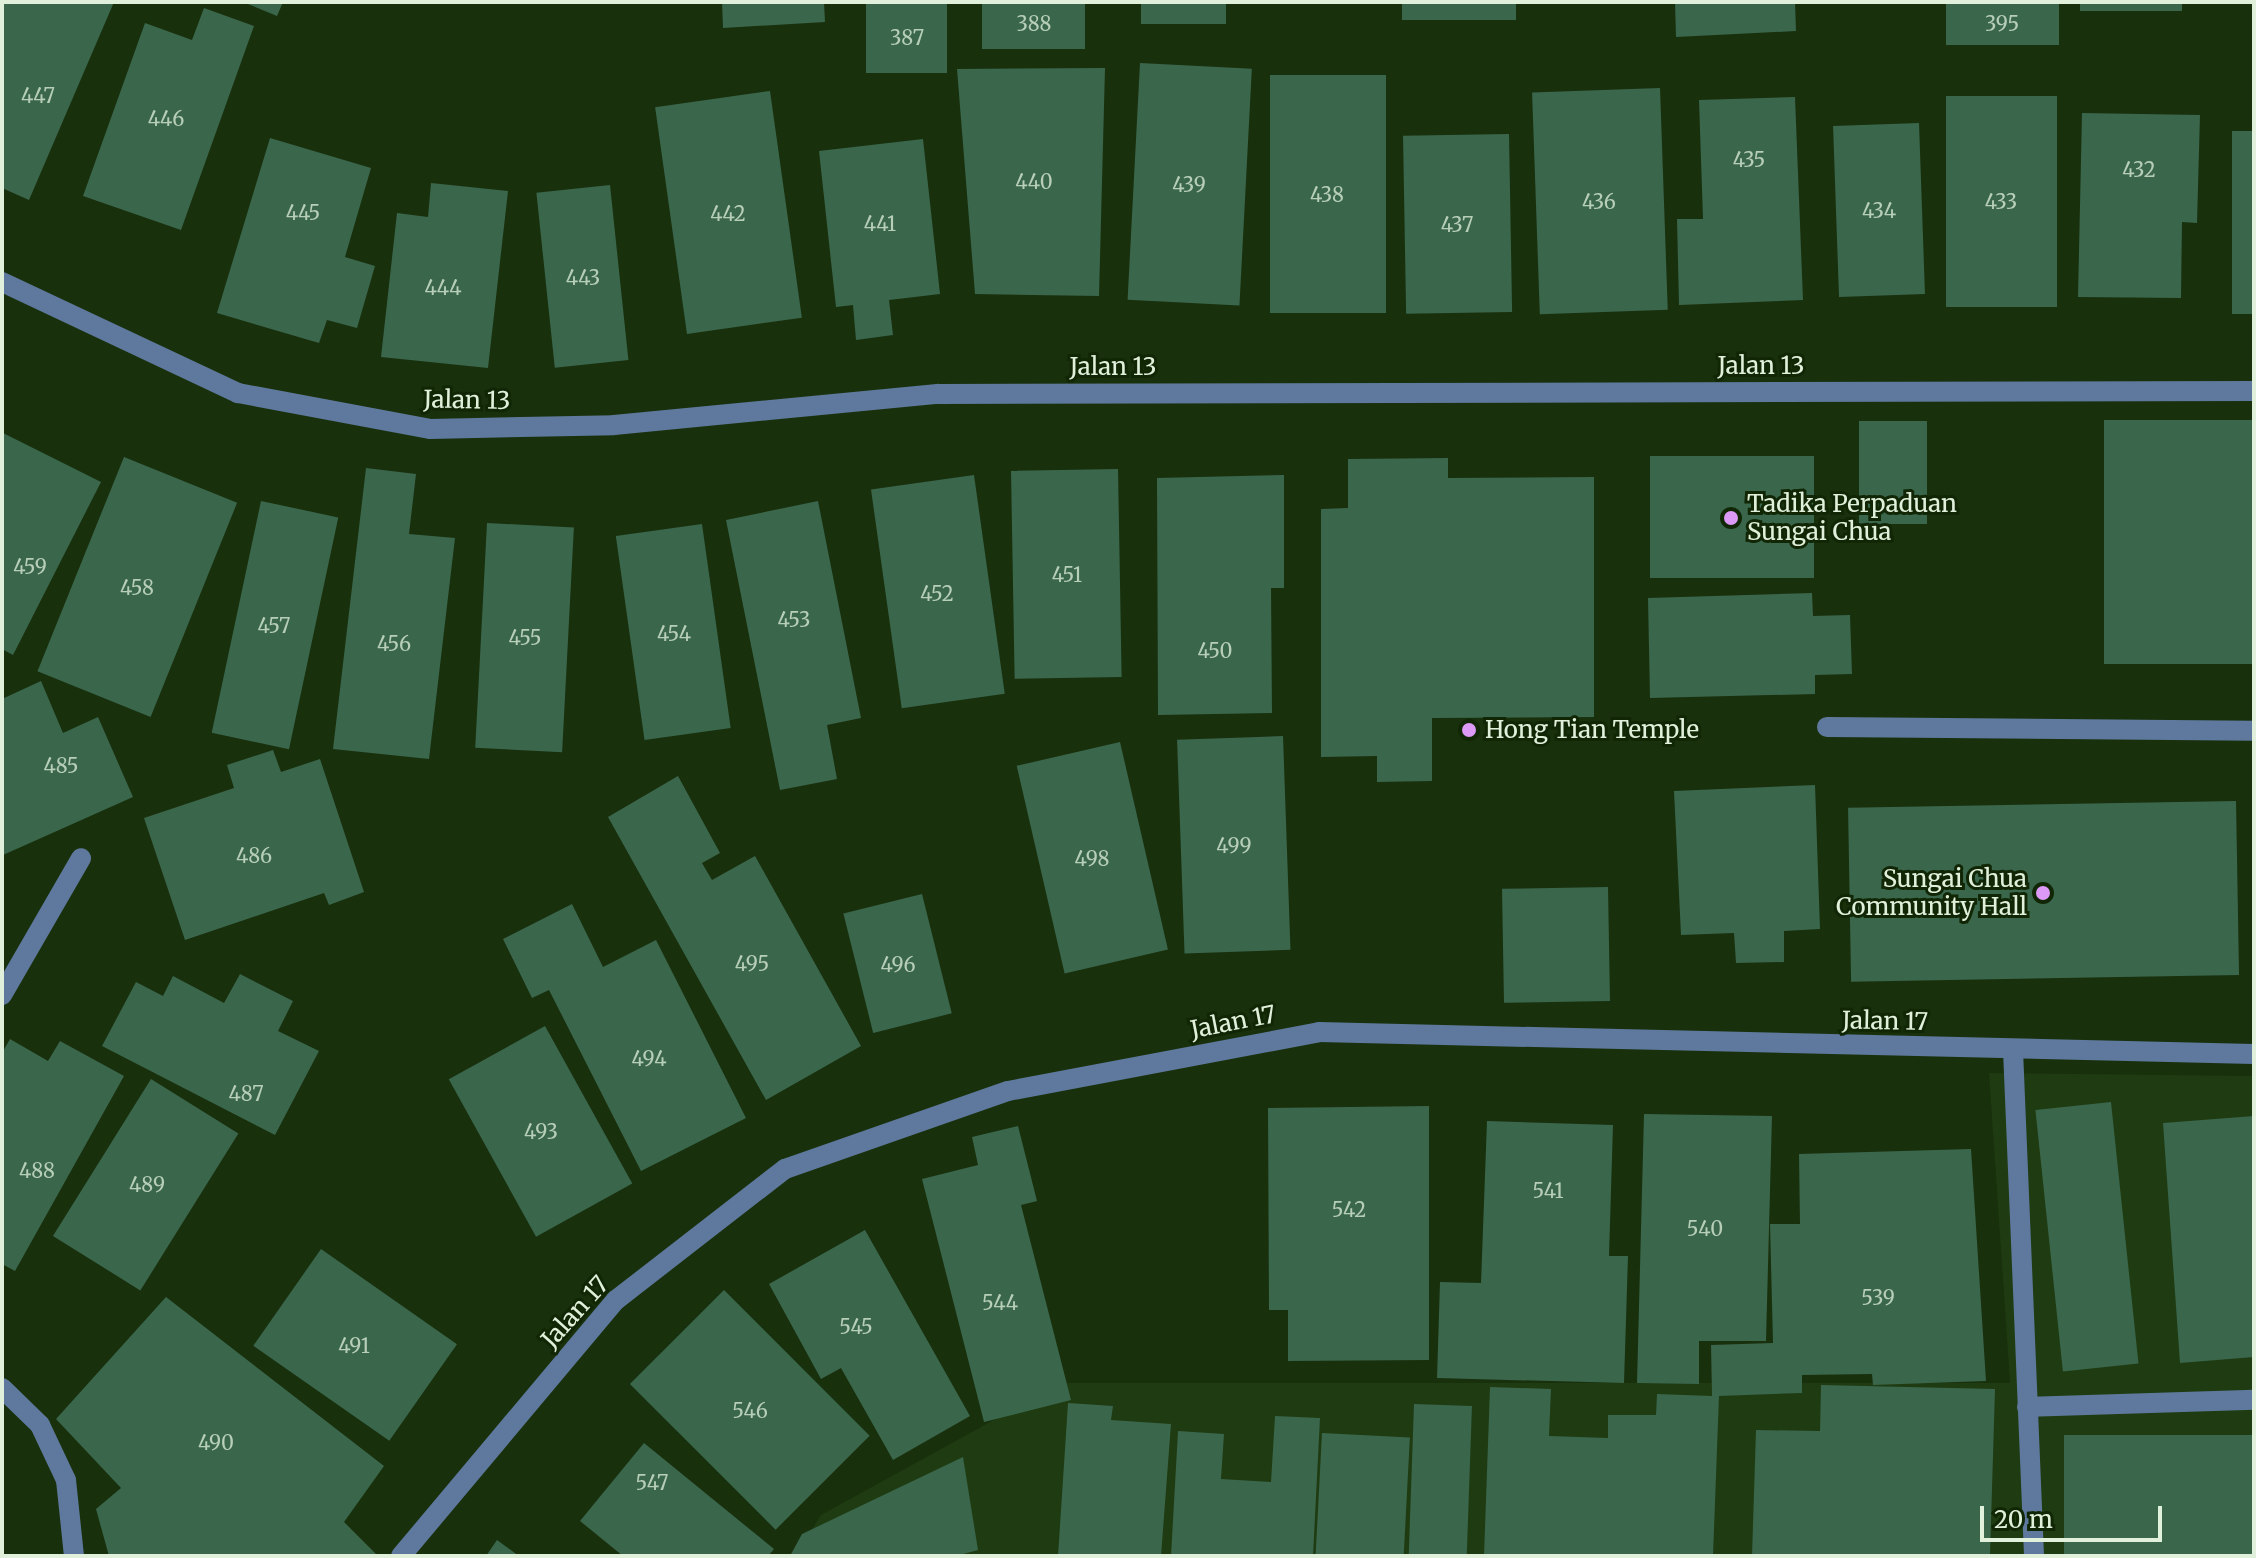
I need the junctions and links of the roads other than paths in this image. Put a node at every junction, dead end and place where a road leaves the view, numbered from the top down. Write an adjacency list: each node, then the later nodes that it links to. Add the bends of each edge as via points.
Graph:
1 (2, 282): 2 (street, Jalan 13, via 238,393 430,429 614,425 938,394)
2 (2254, 391)
3 (1827, 727): 4 (street)
4 (2254, 731)
5 (81, 858): 6 (street)
6 (2, 995)
7 (2013, 1050): 8 (street, Jalan 17); 11 (street); 13 (street, Jalan 17, via 1319,1032 1008,1091 785,1169 616,1300)
8 (2254, 1054)
9 (2, 1388): 12 (street, via 40,1425 66,1480)
10 (2254, 1400): 11 (street)
11 (2027, 1407): 14 (street)
12 (74, 1556)
13 (401, 1556)
14 (2034, 1556)

